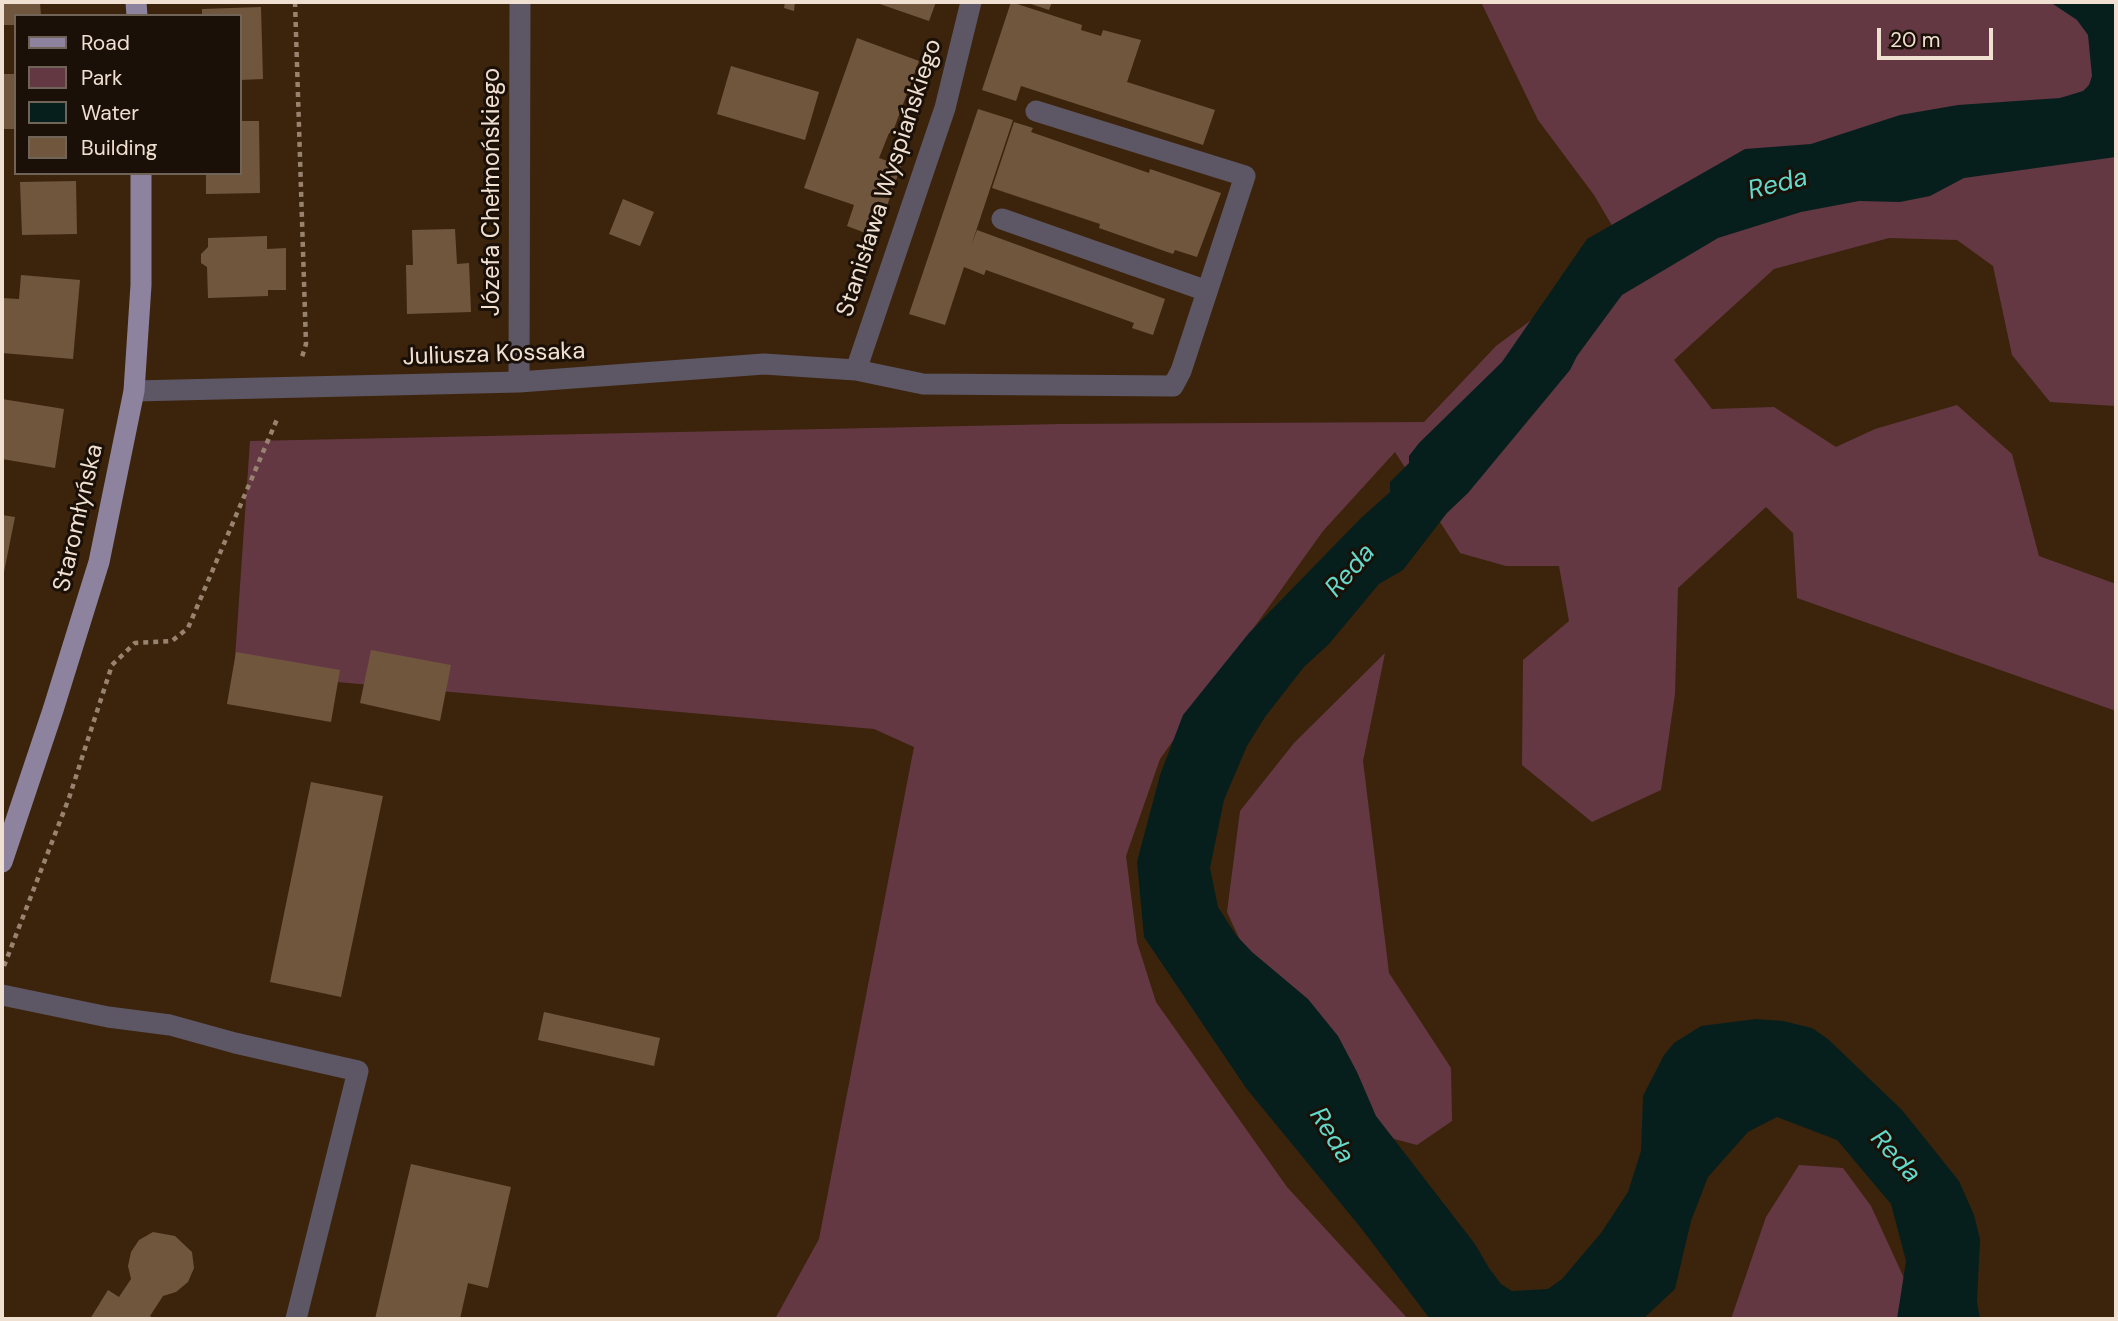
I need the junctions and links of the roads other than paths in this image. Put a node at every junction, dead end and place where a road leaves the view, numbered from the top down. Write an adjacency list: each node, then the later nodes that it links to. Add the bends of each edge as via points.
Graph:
1 (520, 2): 8 (street, Józefa Chełmońskiego)
2 (971, 2): 7 (street, Stanisława Wyspiańskiego, via 945,108)
3 (1036, 111): 6 (street, via 1245,176)
4 (141, 175): 9 (main road, Staromłyńska, via 141,285)
5 (1002, 219): 6 (street)
6 (1207, 291): 7 (street, Juliusza Kossaka, via 1172,386 923,384)
7 (856, 370): 8 (street, Juliusza Kossaka, via 764,364)
8 (519, 383): 9 (street, Juliusza Kossaka)
9 (134, 391): 10 (main road, Staromłyńska, via 99,562)
10 (2, 862)
11 (2, 995): 12 (street, via 170,1025 358,1071)
12 (296, 1319)

